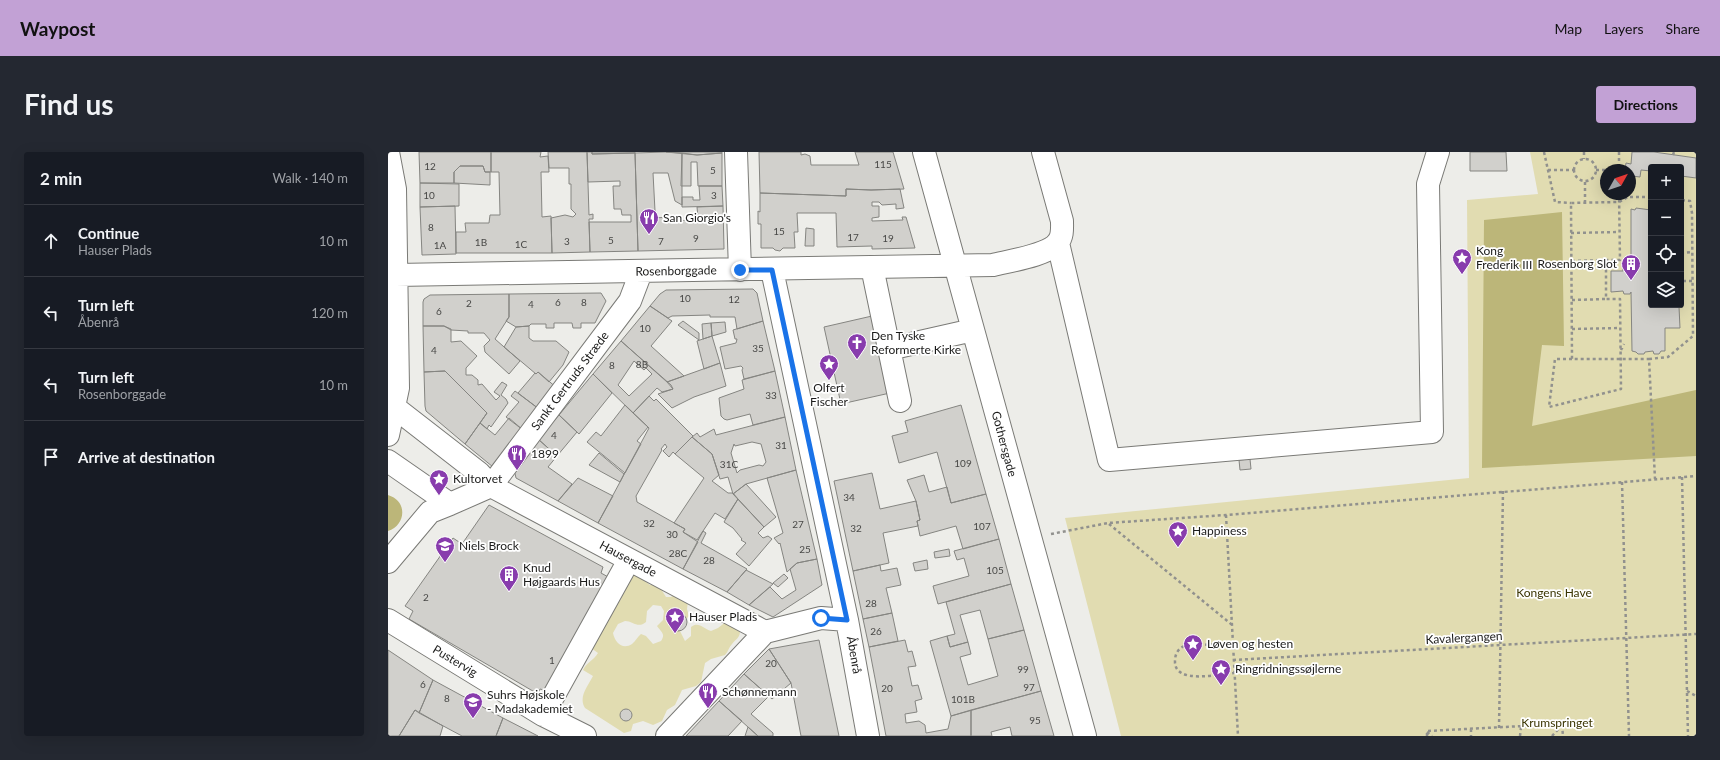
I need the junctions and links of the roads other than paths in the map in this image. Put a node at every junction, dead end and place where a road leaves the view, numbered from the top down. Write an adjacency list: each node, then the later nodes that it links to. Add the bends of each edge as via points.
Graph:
1 (388, 152): 12 (street, via 395,189)
2 (736, 152): 9 (street)
3 (924, 152): 7 (street, Gothersgade)
4 (1043, 152): 6 (street, via 1062,221 1063,231)
5 (1438, 152): 6 (street, via 1428,184 1432,432 1109,460)
6 (1058, 243): 7 (street, Rosenborggade, via 1046,251 993,265)
7 (955, 266): 8 (street, Rosenborggade); 14 (street, Gothersgade)
8 (872, 268): 10 (street, Rosenborggade); 15 (street)
9 (740, 270): 10 (street, Rosenborggade); 11 (street, Rosenborggade)
10 (772, 270): 25 (street, Åbenrå)
11 (641, 272): 12 (street, Rosenborggade); 20 (street, Sankt Gertruds Stræde, via 630,301)
12 (396, 275): 13 (street)
13 (393, 320): 16 (street)
14 (973, 330): 15 (street); 31 (street, Gothersgade)
15 (889, 349): 17 (street)
16 (396, 398): 18 (street); 20 (street)
17 (900, 401)
18 (388, 435)
19 (388, 461): 21 (street)
20 (491, 486): 21 (street); 22 (street, Hausergade)
21 (450, 504): 23 (street, via 430,512)
22 (629, 560): 26 (street, Hausergade); 27 (street)
23 (388, 562)
24 (388, 620): 27 (street, Pustervig)
25 (847, 620): 26 (street, via 821,618); 30 (street, Åbenrå)
26 (765, 632): 29 (street)
27 (543, 715): 28 (street)
28 (585, 736)
29 (667, 736)
30 (868, 736)
31 (1085, 736)

